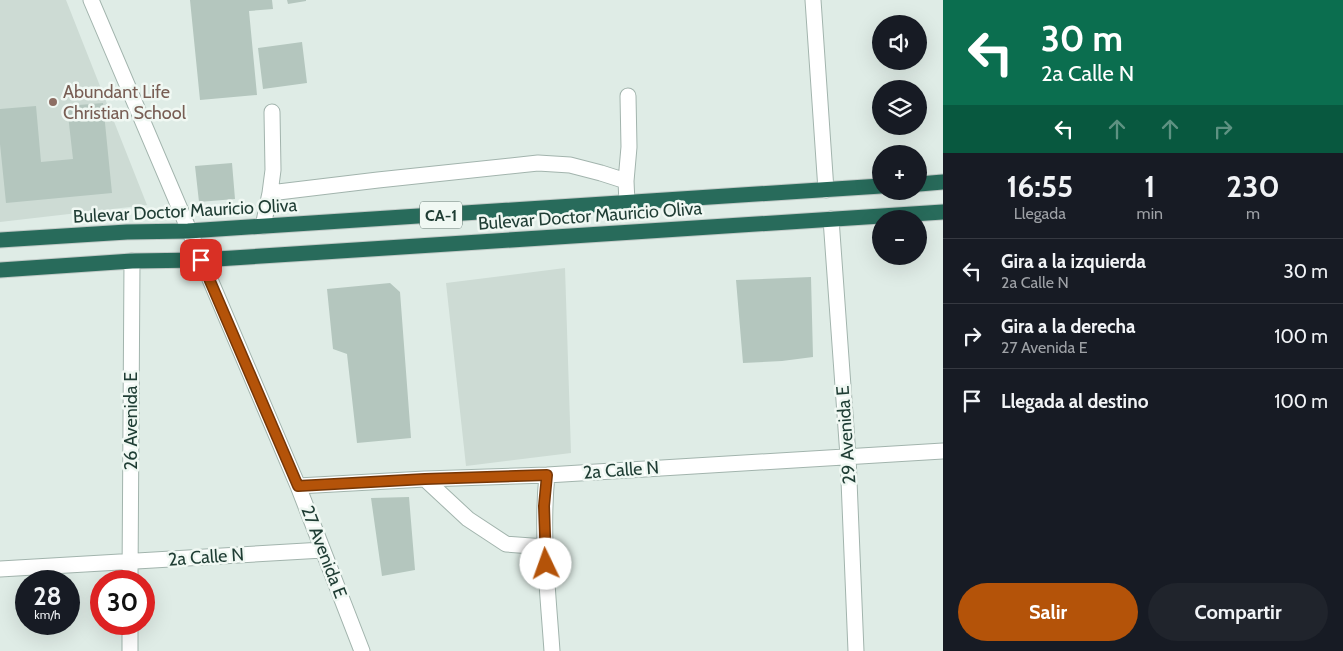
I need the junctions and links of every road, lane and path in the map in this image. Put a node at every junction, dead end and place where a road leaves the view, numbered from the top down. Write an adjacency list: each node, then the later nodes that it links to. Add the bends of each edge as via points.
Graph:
1 (91, 0): 15 (street, 27 Avenida E)
2 (813, 0): 9 (street)
3 (628, 96): 5 (street)
4 (272, 112): 10 (street)
5 (626, 181): 10 (street, via 570,165 538,163); 11 (street)
6 (943, 182): 7 (highway)
7 (927, 183)
8 (872, 187): 9 (highway, Bulevar Doctor Mauricio Oliva / CA-1)
9 (826, 190): 11 (highway, Bulevar Doctor Mauricio Oliva / CA-1)
10 (270, 193): 14 (street)
11 (627, 203): 14 (highway, Bulevar Doctor Mauricio Oliva / CA-1)
12 (943, 212): 13 (highway, Bulevar Doctor Mauricio Oliva / CA-1)
13 (831, 219): 17 (highway, Bulevar Doctor Mauricio Oliva / CA-1); 21 (street, 29 Avenida E)
14 (263, 226): 15 (highway, Bulevar Doctor Mauricio Oliva / CA-1)
15 (188, 231): 16 (highway, Bulevar Doctor Mauricio Oliva / CA-1); 17 (street, 27 Avenida E)
16 (0, 240)
17 (201, 260): 18 (highway, Bulevar Doctor Mauricio Oliva / CA-1); 24 (street, 27 Avenida E)
18 (132, 261): 19 (highway, Bulevar Doctor Mauricio Oliva / CA-1); 27 (street, 26 Avenida E)
19 (0, 270)
20 (943, 451): 21 (street, 2a Calle N)
21 (848, 456): 22 (street, 2a Calle N); 34 (street, 29 Avenida E)
22 (547, 475): 23 (street, 2a Calle N); 25 (street)
23 (425, 479): 24 (street, 2a Calle N); 25 (street, via 468,519 506,544)
24 (298, 486): 26 (street, 27 Avenida E)
25 (545, 547): 33 (street)
26 (323, 550): 27 (street, 2a Calle N); 32 (street, 27 Avenida E)
27 (130, 562): 28 (street, 2a Calle N); 29 (street, 26 Avenida E)
28 (0, 569)
29 (130, 570)
30 (130, 635): 31 (street)
31 (130, 651)
32 (362, 651)
33 (552, 651)
34 (856, 651)

